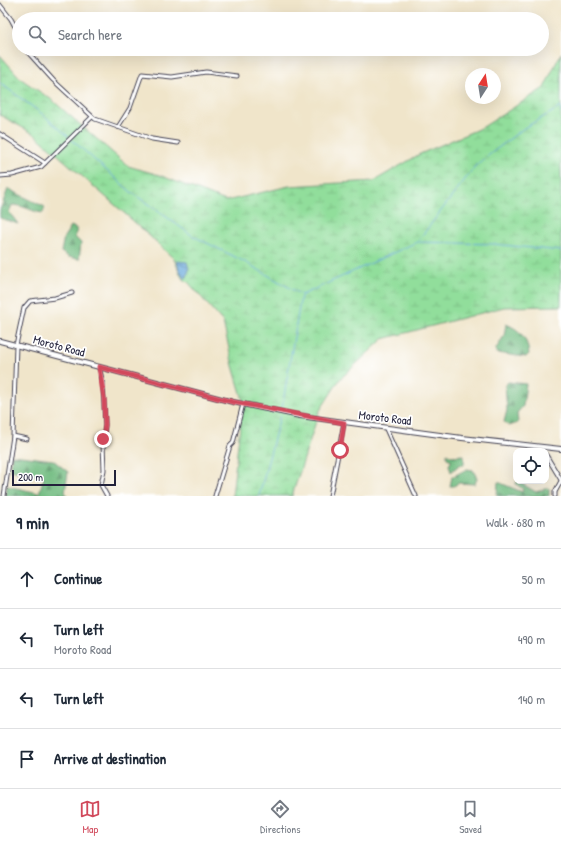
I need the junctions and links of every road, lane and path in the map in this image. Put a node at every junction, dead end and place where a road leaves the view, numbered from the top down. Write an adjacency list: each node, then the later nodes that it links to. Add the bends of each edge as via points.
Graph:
1 (0, 5): 2 (street)
2 (12, 21)
3 (31, 56): 5 (street)
4 (237, 76): 6 (street, via 206,72 172,77 142,74 130,108)
5 (92, 117): 6 (street); 9 (street)
6 (118, 127): 8 (street, via 152,139)
7 (0, 134): 9 (street)
8 (178, 143)
9 (45, 163): 10 (street, via 36,169)
10 (0, 176)
11 (72, 293): 13 (street, via 28,302 24,308)
12 (0, 341): 13 (main road, Moroto Road)
13 (16, 345): 14 (main road, Moroto Road); 18 (street)
14 (99, 367): 15 (main road, Moroto Road); 26 (street, via 103,383 105,425 101,485)
15 (243, 404): 16 (main road, Moroto Road); 27 (street)
16 (344, 423): 17 (main road, Moroto Road); 28 (street)
17 (386, 428): 20 (main road, Moroto Road); 29 (street)
18 (13, 436): 19 (street); 25 (street)
19 (27, 439)
20 (535, 448)
21 (549, 449): 22 (main road, Moroto Road)
22 (561, 449)
23 (549, 460): 24 (street)
24 (561, 480): 30 (street)
25 (4, 496)
26 (107, 496)
27 (215, 496)
28 (330, 496)
29 (416, 496)
30 (555, 496)

